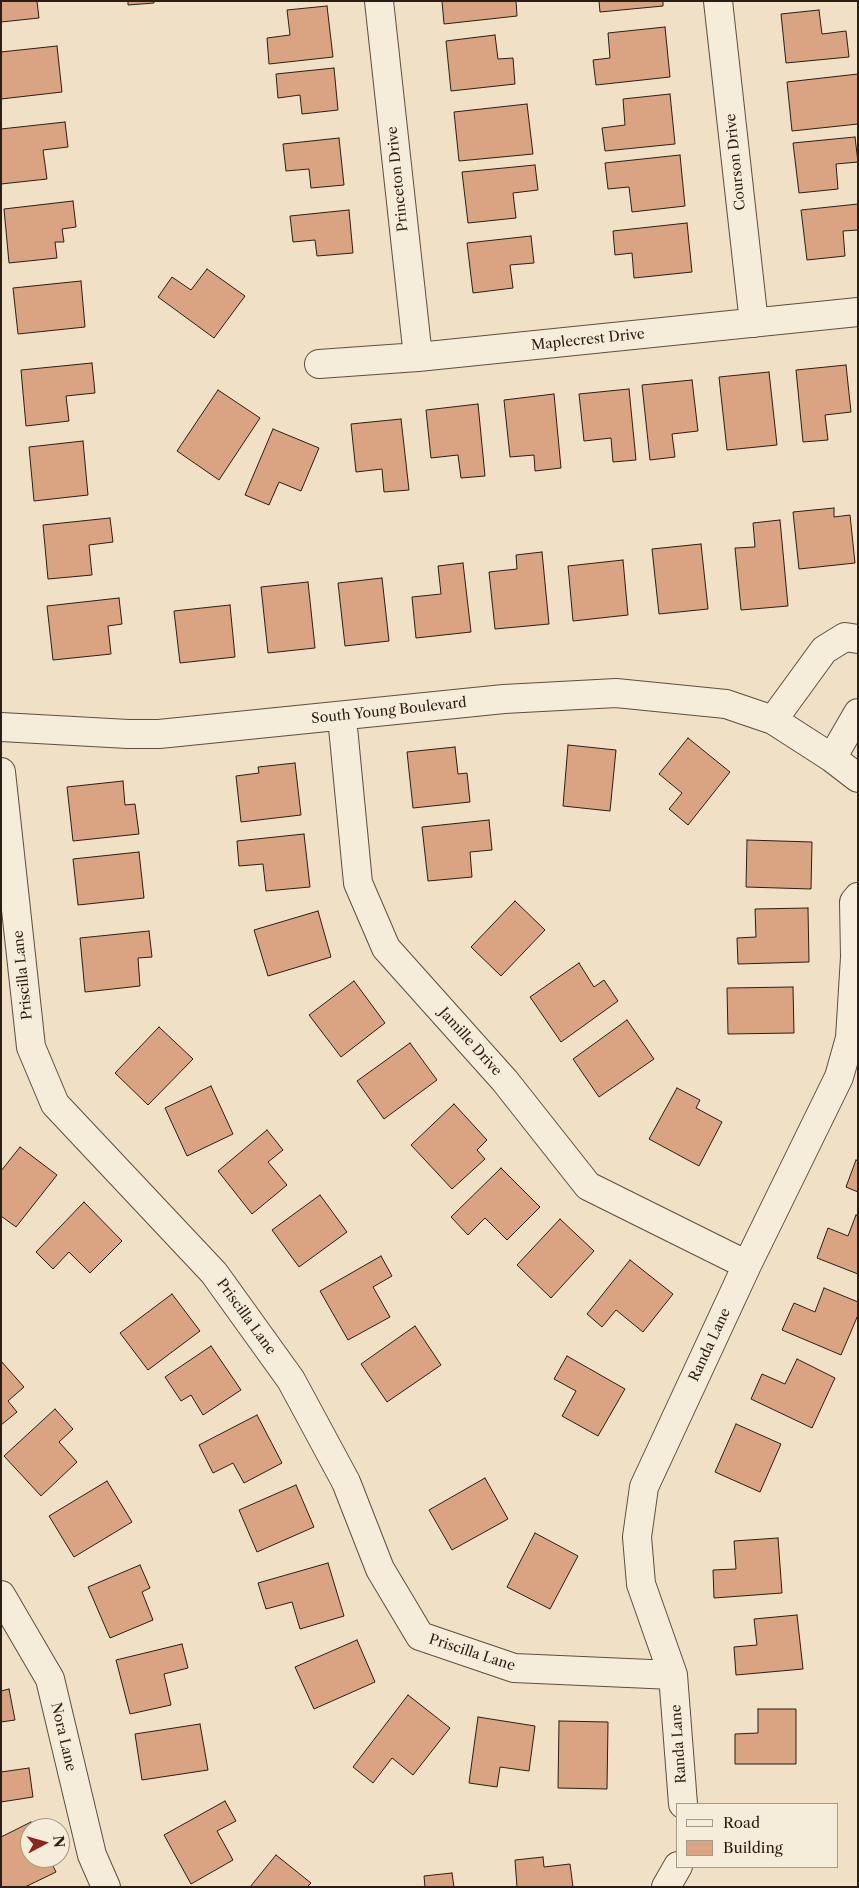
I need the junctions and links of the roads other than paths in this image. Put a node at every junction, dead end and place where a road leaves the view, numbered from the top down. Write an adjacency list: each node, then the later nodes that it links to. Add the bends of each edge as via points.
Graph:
1 (379, 1): 5 (street, Princeton Drive)
2 (718, 1): 4 (street, Courson Drive)
3 (858, 312): 4 (street, Maplecrest Drive)
4 (754, 323): 5 (street, Maplecrest Drive)
5 (418, 357): 6 (street, Maplecrest Drive)
6 (319, 364)
7 (858, 639): 10 (street, via 845,637 824,650)
8 (858, 713): 12 (street)
9 (342, 717): 10 (street, South Young Boulevard, via 504,699 616,693 726,704); 11 (street, South Young Boulevard, via 159,734); 16 (street, Jamille Drive, via 358,883 386,948 505,1081 588,1186)
10 (773, 720): 12 (street, South Young Boulevard)
11 (1, 727)
12 (832, 758): 14 (street, South Young Boulevard)
13 (1, 772): 18 (street, Priscilla Lane, via 31,1047 55,1104 214,1273 291,1380 346,1482 380,1569 420,1636 514,1668)
14 (858, 778)
15 (858, 897): 16 (street, Randa Lane, via 854,902 855,957 850,1038 841,1069)
16 (747, 1265): 18 (street, Randa Lane, via 644,1487 637,1537 642,1584)
17 (1, 1595): 21 (street, Nora Lane, via 50,1680 92,1855)
18 (674, 1675): 19 (street, Randa Lane)
19 (683, 1803)
20 (677, 1868): 22 (street)
21 (106, 1887)
22 (666, 1887)

